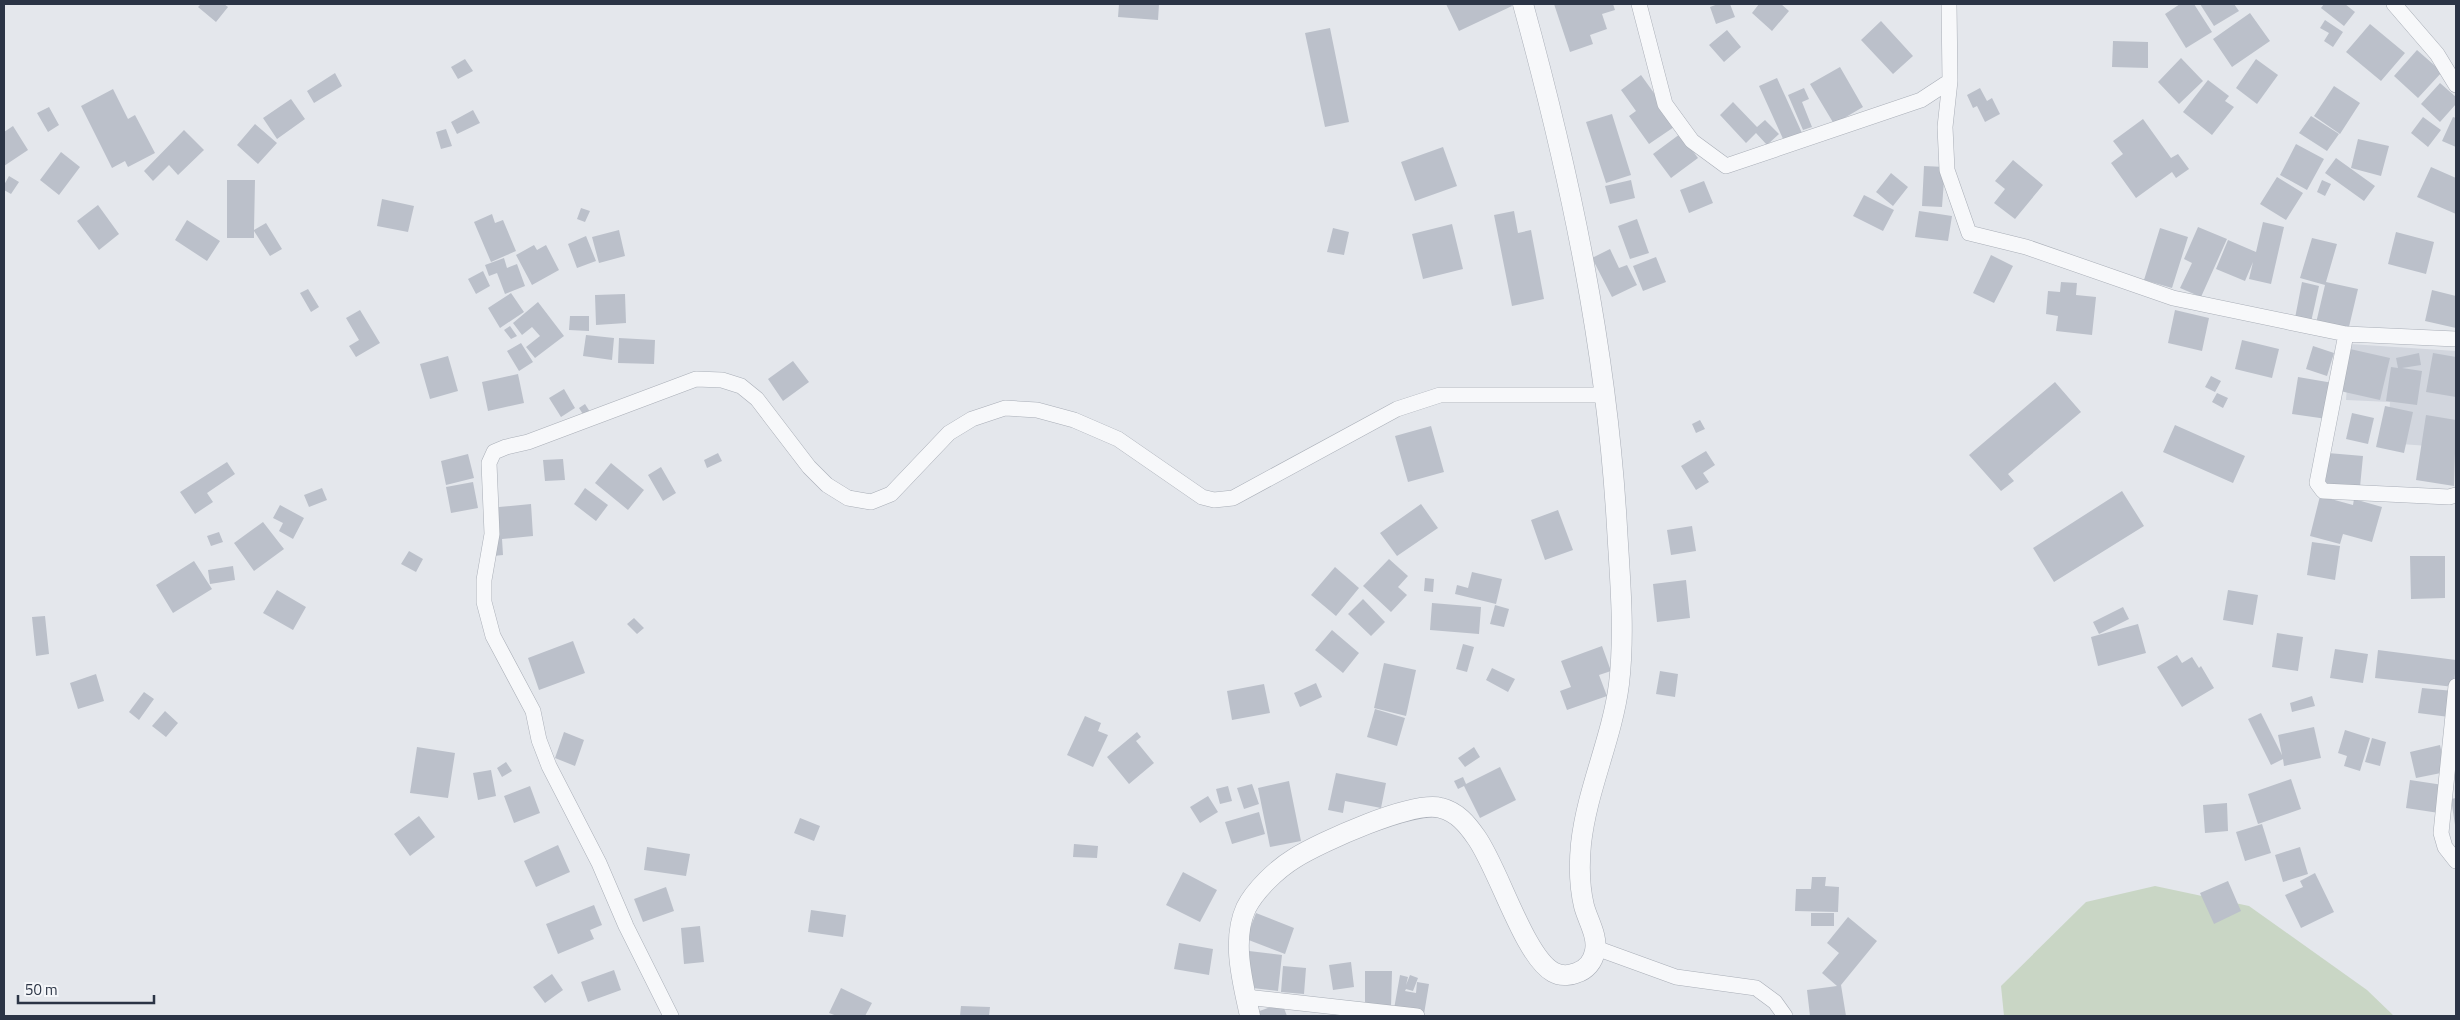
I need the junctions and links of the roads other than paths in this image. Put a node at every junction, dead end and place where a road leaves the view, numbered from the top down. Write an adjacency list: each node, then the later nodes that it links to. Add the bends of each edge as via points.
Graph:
1 (1523, 4): 9 (street, via 1545,84 1597,330)
2 (1639, 4): 5 (street, via 1665,104 1692,140 1726,166 1921,100)
3 (1949, 4): 5 (street)
4 (2394, 4): 6 (street, via 2437,54)
5 (1950, 82): 7 (street, via 1945,127 1947,170 1969,233 2026,247 2174,298)
6 (2456, 85)
7 (2346, 334): 8 (street); 10 (street, via 2318,483 2324,491 2449,498)
8 (2456, 339)
9 (1606, 395): 13 (street, via 1622,631 1619,683 1612,724 1583,829 1579,869); 15 (street, via 1440,395 1397,409 1233,498 1214,500 1202,497 1118,439 1074,420 1037,410 1005,408 972,419 949,433 891,494 871,502 848,498 827,485 809,467 757,399 742,386 722,380 696,379 494,452 489,463 492,534 484,580 484,602 493,636 533,710 549,766)
10 (2456, 495)
11 (2456, 686): 12 (street, via 2442,833 2445,847)
12 (2456, 861)
13 (1596, 948): 14 (street, via 1592,961 1583,970 1571,976 1555,974 1541,962 1478,840 1460,817 1439,807 1412,808 1372,822 1294,859 1268,880 1246,907 1238,939); 17 (street, via 1676,977 1756,988 1775,1002)
14 (1248, 1007): 16 (street)
15 (671, 1016)
16 (1416, 1016)
17 (1785, 1016)

